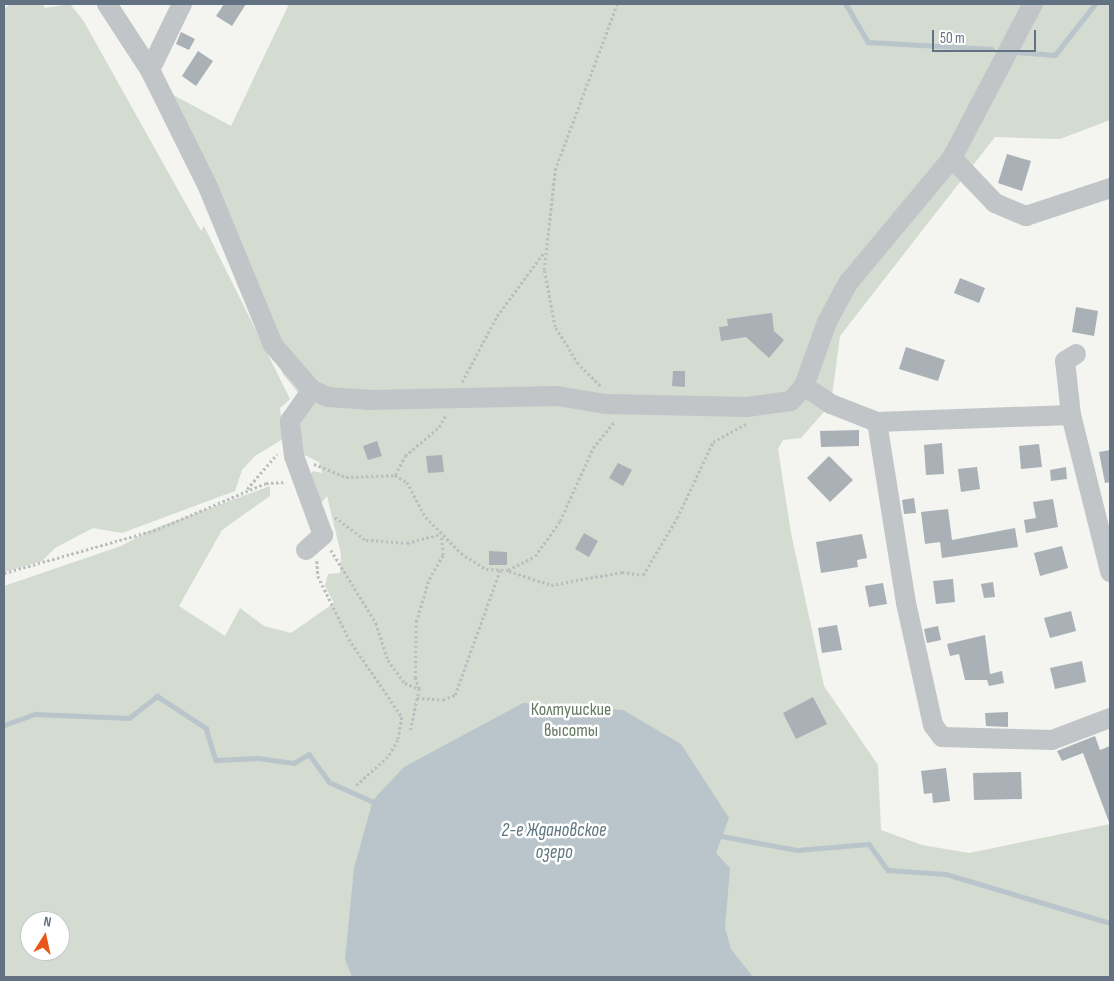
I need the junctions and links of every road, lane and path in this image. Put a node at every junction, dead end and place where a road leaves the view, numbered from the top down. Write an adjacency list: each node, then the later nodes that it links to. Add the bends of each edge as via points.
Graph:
1 (107, 4): 5 (street)
2 (182, 4): 5 (street)
3 (617, 4): 8 (path, via 555,170)
4 (1033, 4): 6 (street)
5 (150, 70): 11 (street, via 216,204 273,345)
6 (952, 158): 7 (street, via 995,203 1026,216); 10 (street, via 848,283 827,322)
7 (1110, 188)
8 (545, 251): 12 (path, via 545,293 555,327 578,364); 13 (path, via 497,316)
9 (1076, 354): 16 (street, via 1065,361)
10 (804, 386): 15 (street, via 791,400); 17 (street, via 831,404)
11 (312, 390): 13 (street, via 328,397 367,400); 18 (street, via 290,422)
12 (608, 390)
13 (454, 398): 14 (street, via 557,396); 20 (path, via 439,427 406,456)
14 (629, 404): 15 (street); 27 (path, via 593,448 560,521 535,556)
15 (747, 407): 27 (path, via 746,426 713,442 643,575 622,572 551,584)
16 (1071, 415): 17 (street); 28 (street)
17 (877, 422): 32 (street, via 906,603 932,725 942,737 1052,740)
18 (291, 441): 19 (street); 22 (path)
19 (297, 463): 20 (path, via 309,462 346,477); 23 (street)
20 (395, 475): 24 (path, via 407,482)
21 (289, 485): 22 (path, via 282,480)
22 (246, 491): 29 (path, via 158,529)
23 (311, 499): 24 (path, via 366,540 407,543); 25 (street)
24 (441, 534): 26 (path, via 486,569); 30 (path, via 443,555 430,579 416,622 415,678)
25 (315, 542): 30 (path, via 376,623 388,660 405,682); 34 (path, via 318,576 367,669 402,717 398,740 388,757)
26 (500, 570): 27 (path); 31 (path, via 455,695 443,700)
27 (508, 570)
28 (1110, 572)
29 (4, 573)
30 (419, 689): 31 (path)
31 (417, 698): 33 (path)
32 (1110, 718)
33 (410, 730)
34 (356, 786)

